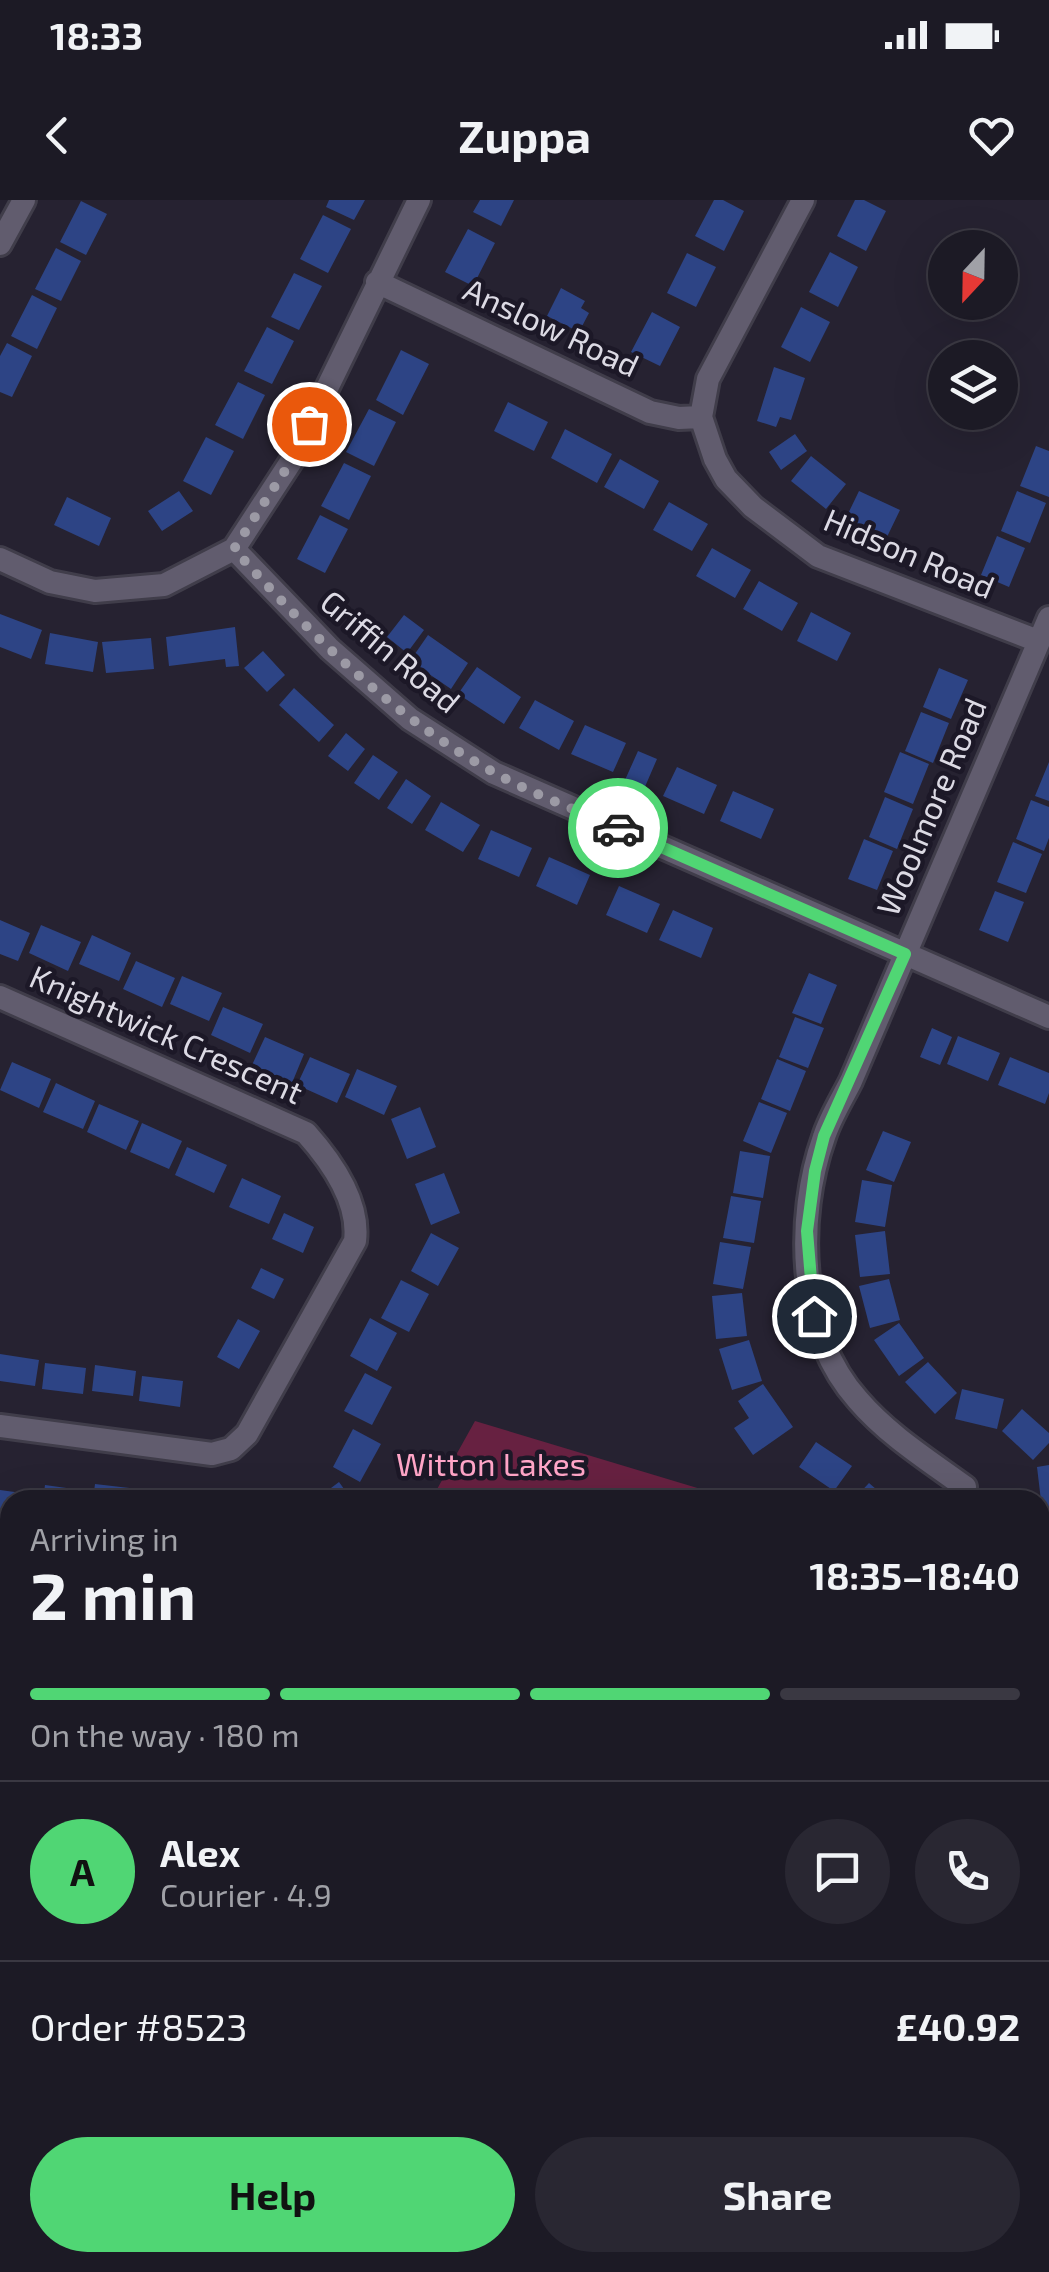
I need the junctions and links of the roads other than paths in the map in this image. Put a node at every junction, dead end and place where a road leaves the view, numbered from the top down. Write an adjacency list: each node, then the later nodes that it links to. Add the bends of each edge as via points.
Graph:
1 (24, 200): 4 (street)
2 (420, 200): 5 (street)
3 (803, 200): 6 (street, via 708,379)
4 (0, 244)
5 (377, 282): 6 (street, Anslow Road, via 650,412); 7 (street, via 292,460)
6 (702, 417): 10 (street, Hidson Road, via 726,478 818,556)
7 (234, 549): 8 (street, via 164,585 95,591 50,582); 11 (street, Griffin Road, via 410,720 494,773)
8 (0, 559)
9 (1049, 618): 10 (street, Woolmore Road)
10 (1038, 641): 11 (street, Woolmore Road)
11 (905, 954): 13 (street, Griffin Road); 15 (street, Woolmore Road, via 824,1136 807,1231 812,1300 822,1343 856,1398 887,1430)
12 (0, 998): 14 (street, Knightwick Crescent, via 306,1133 333,1164 357,1228 247,1434 230,1448 212,1454)
13 (1049, 1018)
14 (0, 1426)
15 (965, 1487)

